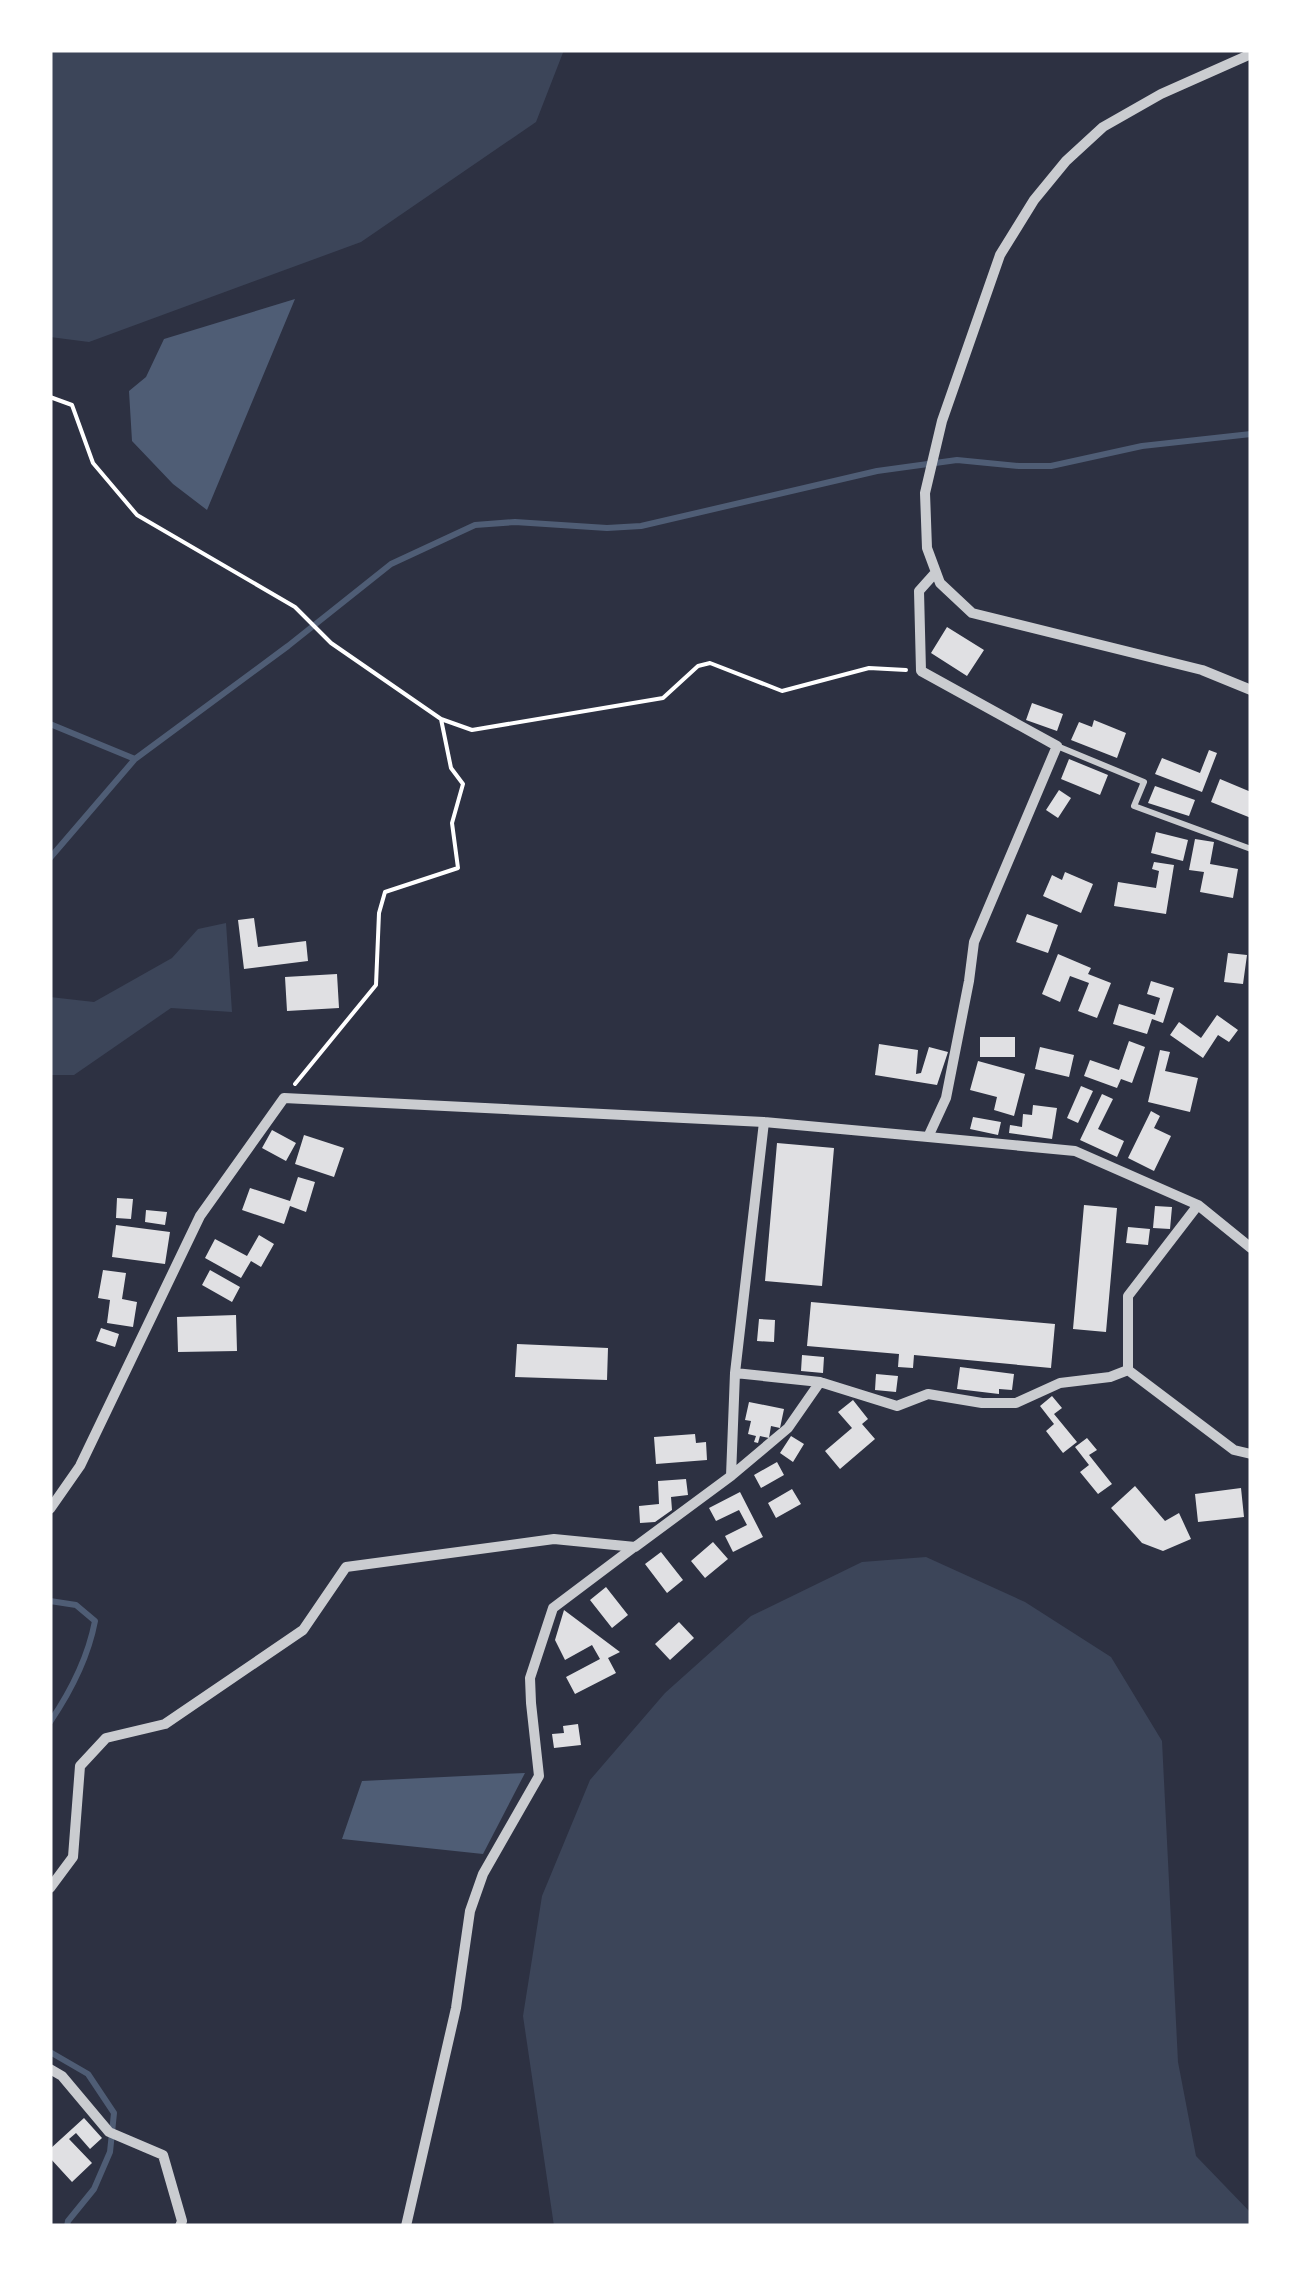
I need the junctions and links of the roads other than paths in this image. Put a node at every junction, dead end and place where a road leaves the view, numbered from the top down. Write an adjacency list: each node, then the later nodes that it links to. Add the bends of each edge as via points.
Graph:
1 (1251, 54): 2 (street, via 1103,126 1034,200 1000,255 942,421 926,493 927,548)
2 (936, 572): 3 (street, via 972,612 1202,670); 4 (street, via 919,591 921,671)
3 (1251, 690)
4 (1058, 746): 5 (lane, via 1144,782 1134,806); 7 (street, via 974,942 946,1098)
5 (1251, 849)
6 (764, 1122): 7 (street); 11 (street); 15 (street, via 284,1098 200,1216 80,1466)
7 (928, 1137): 8 (street, via 1075,1151)
8 (1198, 1205): 9 (street); 10 (street, via 1128,1296)
9 (1251, 1248)
10 (1128, 1370): 12 (street, via 1060,1383 1016,1403 928,1394 897,1406); 13 (street, via 1234,1450)
11 (735, 1373): 12 (street); 14 (street)
12 (820, 1382): 14 (street, via 788,1428)
13 (1251, 1454)
14 (732, 1476): 16 (street)
15 (50, 1509)
16 (635, 1547): 17 (street, via 554,1539 346,1567 303,1630 165,1724 106,1738 80,1766 73,1857); 20 (street, via 553,1608 530,1678 539,1776 483,1874 470,1911 456,2008)
17 (50, 1888)
18 (50, 2069): 19 (street, via 109,2132 163,2155)
19 (180, 2226)
20 (406, 2226)

